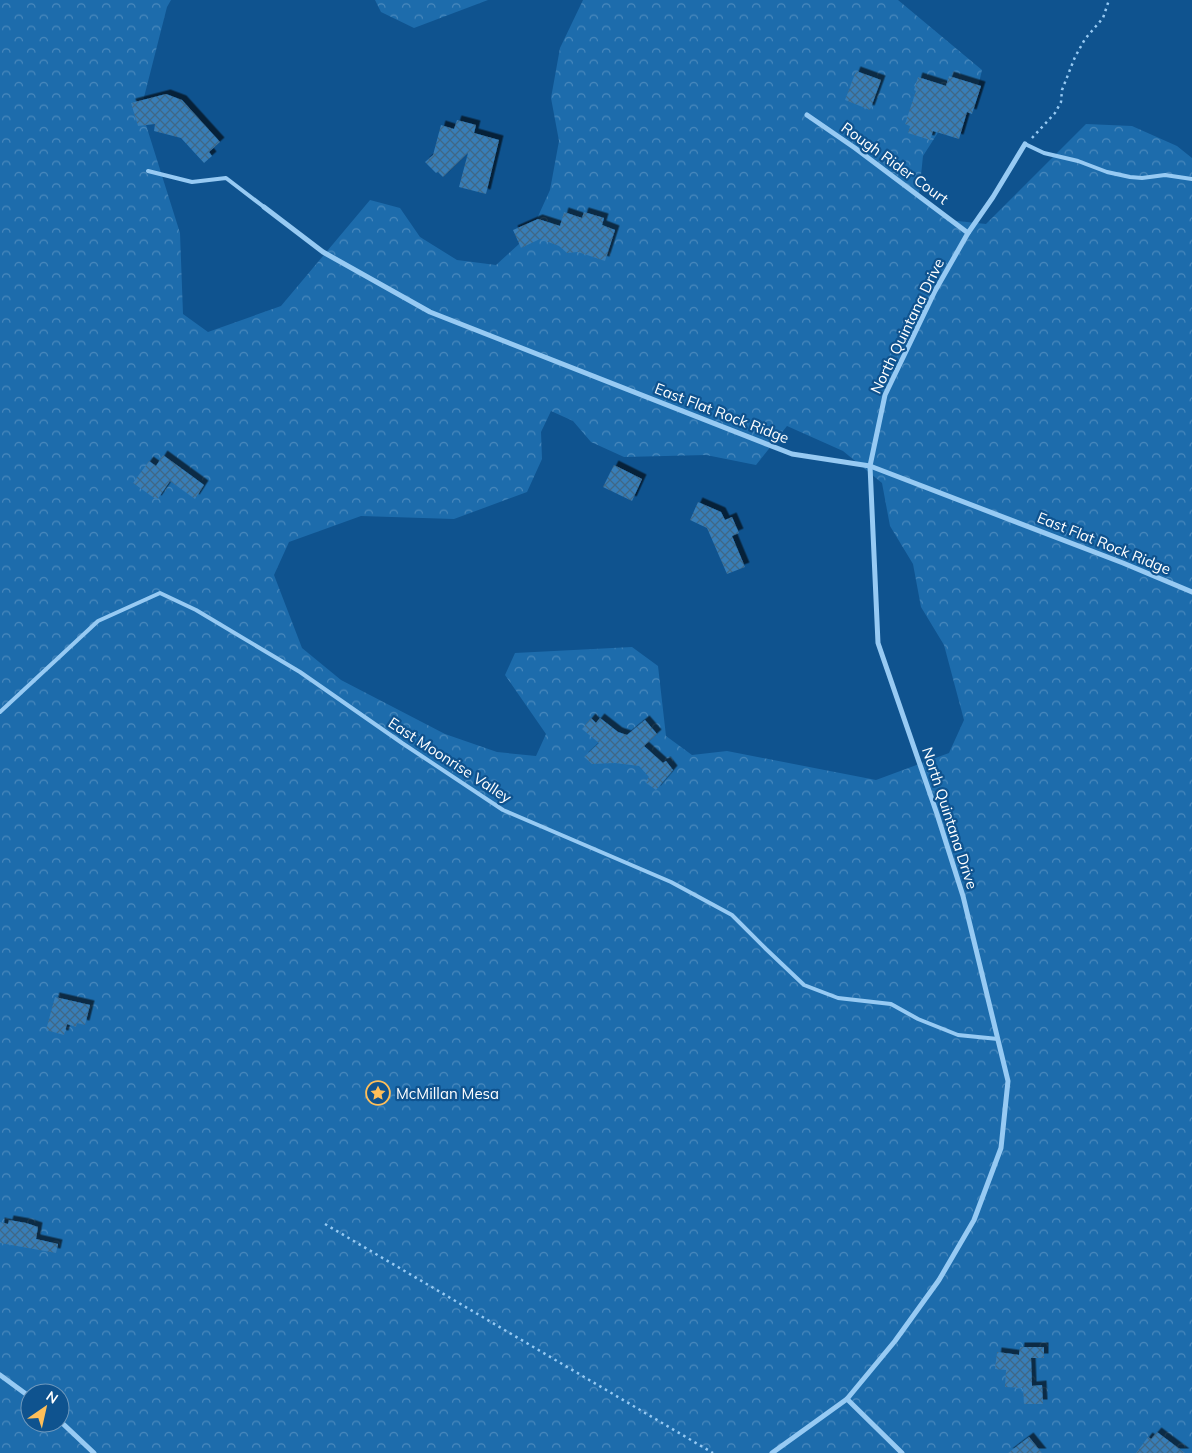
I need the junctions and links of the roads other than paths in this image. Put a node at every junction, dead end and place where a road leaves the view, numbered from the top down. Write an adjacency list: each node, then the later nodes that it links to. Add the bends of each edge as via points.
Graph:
1 (807, 114): 6 (street, Rough Rider Court)
2 (1025, 144): 4 (lane, via 1044,153 1130,177 1165,175); 6 (street, North Quintana Drive)
3 (148, 172): 5 (lane, via 192,182 226,178)
4 (1192, 179)
5 (264, 208): 7 (street, East Flat Rock Ridge, via 323,252 430,312 792,454)
6 (968, 233): 7 (street, North Quintana Drive, via 885,395)
7 (870, 466): 8 (street, East Flat Rock Ridge); 10 (street, North Quintana Drive, via 878,643 963,896)
8 (1192, 592)
9 (0, 712): 10 (lane, East Moonrise Valley, via 98,621 160,592 300,672 503,810 672,882 732,914 804,984 838,998 891,1004 958,1036)
10 (998, 1039): 13 (street, North Quintana Drive, via 1008,1081 1001,1148 974,1220 928,1295)
11 (0, 1375): 12 (street)
12 (20, 1390)
13 (847, 1399): 16 (street, North Quintana Drive); 17 (street)
14 (70, 1431): 15 (street)
15 (94, 1453)
16 (772, 1453)
17 (902, 1453)

